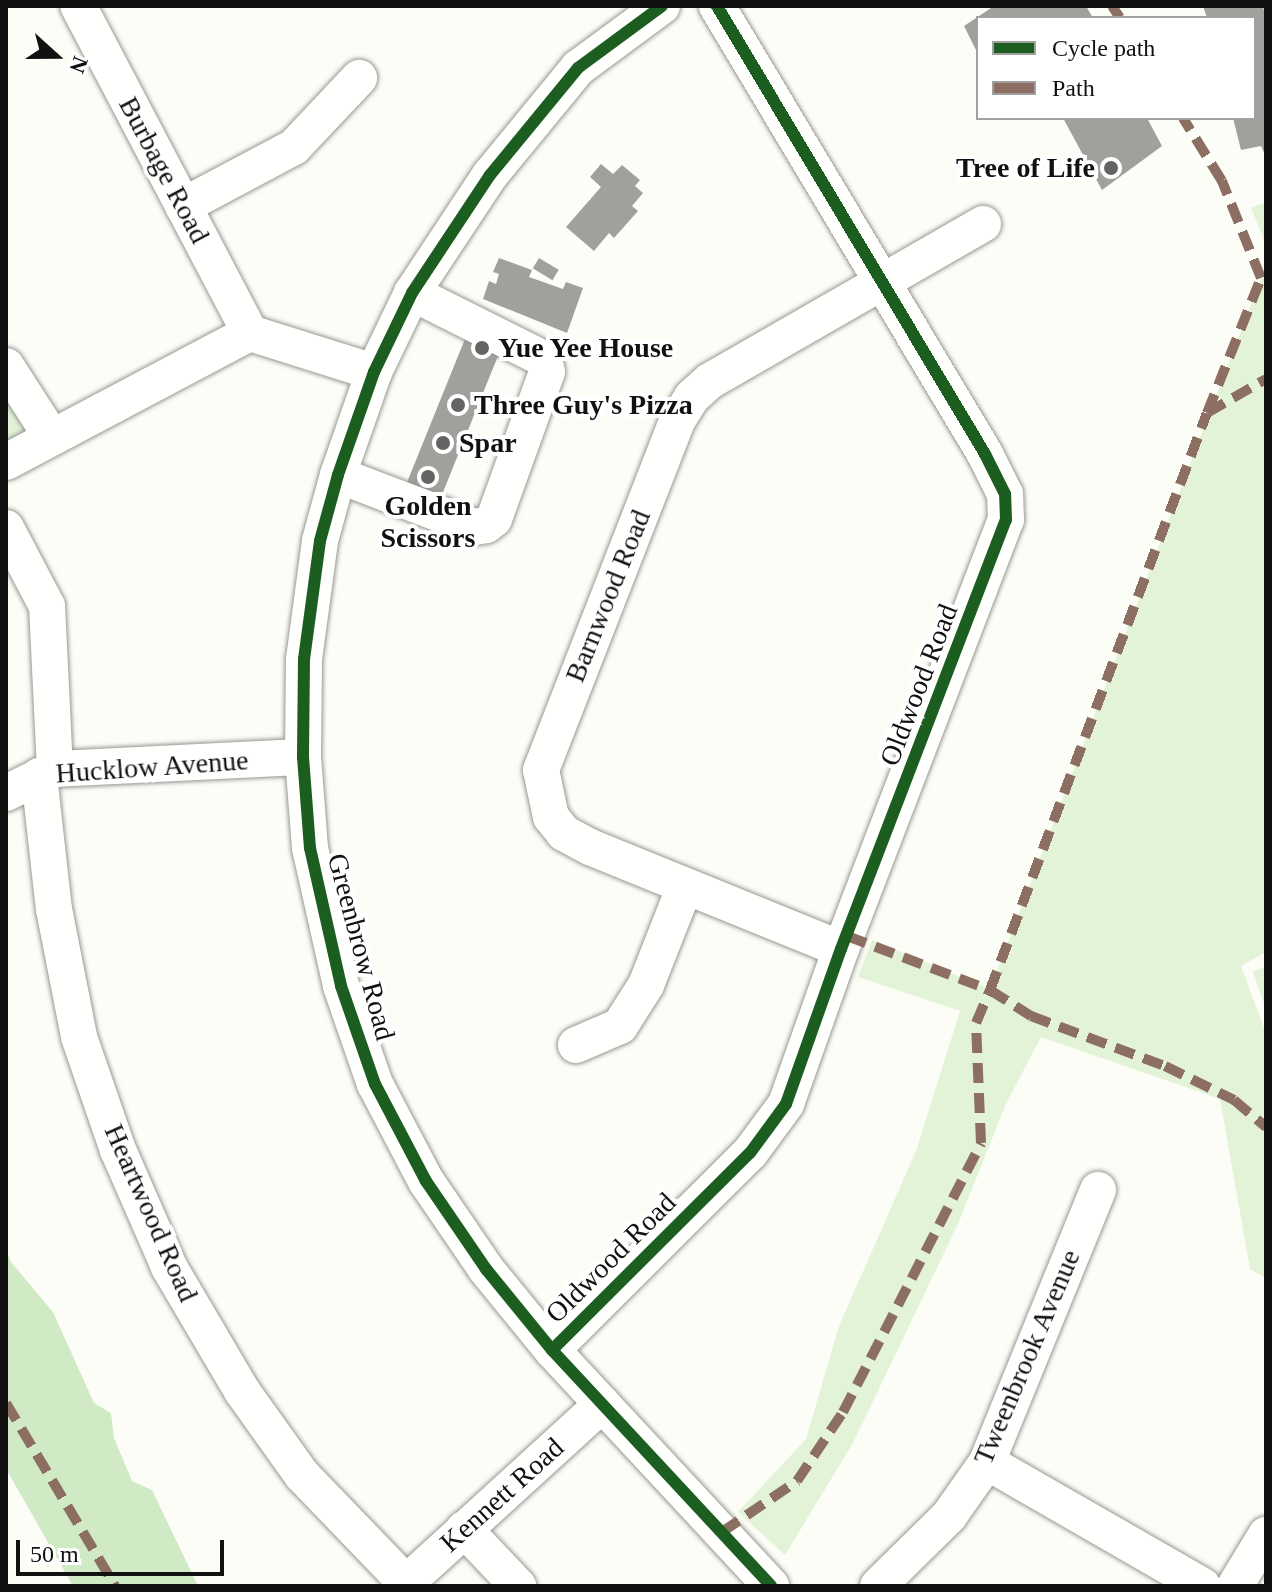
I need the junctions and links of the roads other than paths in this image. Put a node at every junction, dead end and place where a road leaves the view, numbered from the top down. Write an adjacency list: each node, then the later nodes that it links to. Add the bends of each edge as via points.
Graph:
1 (78, 6): 5 (street, Burbage Road)
2 (662, 6): 8 (street, Greenbrow Road, via 578,68 490,175)
3 (717, 6): 7 (street, Oldwood Road)
4 (359, 78): 5 (street, via 294,147)
5 (183, 206): 9 (street, Burbage Road)
6 (983, 224): 7 (street, Barnwood Road)
7 (880, 282): 19 (street, Barnwood Road, via 710,381 692,397 677,421 541,770 551,817 564,833); 20 (street, Oldwood Road, via 985,454 1005,494 1006,520)
8 (412, 293): 11 (street, Greenbrow Road); 14 (street, via 544,359 547,372 494,519 474,527)
9 (250, 333): 11 (street); 12 (street)
10 (6, 366): 12 (street)
11 (374, 372): 14 (street, Greenbrow Road)
12 (51, 436): 13 (street)
13 (6, 462)
14 (338, 475): 16 (street, Greenbrow Road, via 320,541 304,659)
15 (6, 528): 17 (street, Heartwood Road, via 47,606)
16 (303, 757): 17 (street, Hucklow Avenue); 23 (street, Greenbrow Road, via 310,848 324,919 375,1084 426,1181 486,1269)
17 (47, 772): 18 (street, Hucklow Avenue); 28 (street, Heartwood Road, via 54,909 79,1037 118,1150 169,1267 242,1391 302,1475)
18 (6, 793)
19 (685, 886): 20 (street, Barnwood Road); 21 (street, via 646,985 620,1026)
20 (841, 949): 23 (street, Oldwood Road, via 786,1104 750,1153)
21 (576, 1045)
22 (1098, 1190): 25 (street, Tweenbrook Avenue)
23 (552, 1350): 24 (street, Greenbrow Road)
24 (602, 1404): 26 (street, Kennett Road); 30 (street, Greenbrow Road)
25 (987, 1462): 31 (street, Tweenbrook Avenue, via 949,1516); 32 (street)
26 (464, 1529): 28 (street, Kennett Road); 29 (street)
27 (1266, 1535): 33 (street)
28 (404, 1584)
29 (518, 1586)
30 (771, 1586)
31 (878, 1586)
32 (1203, 1586)
33 (1235, 1586)

